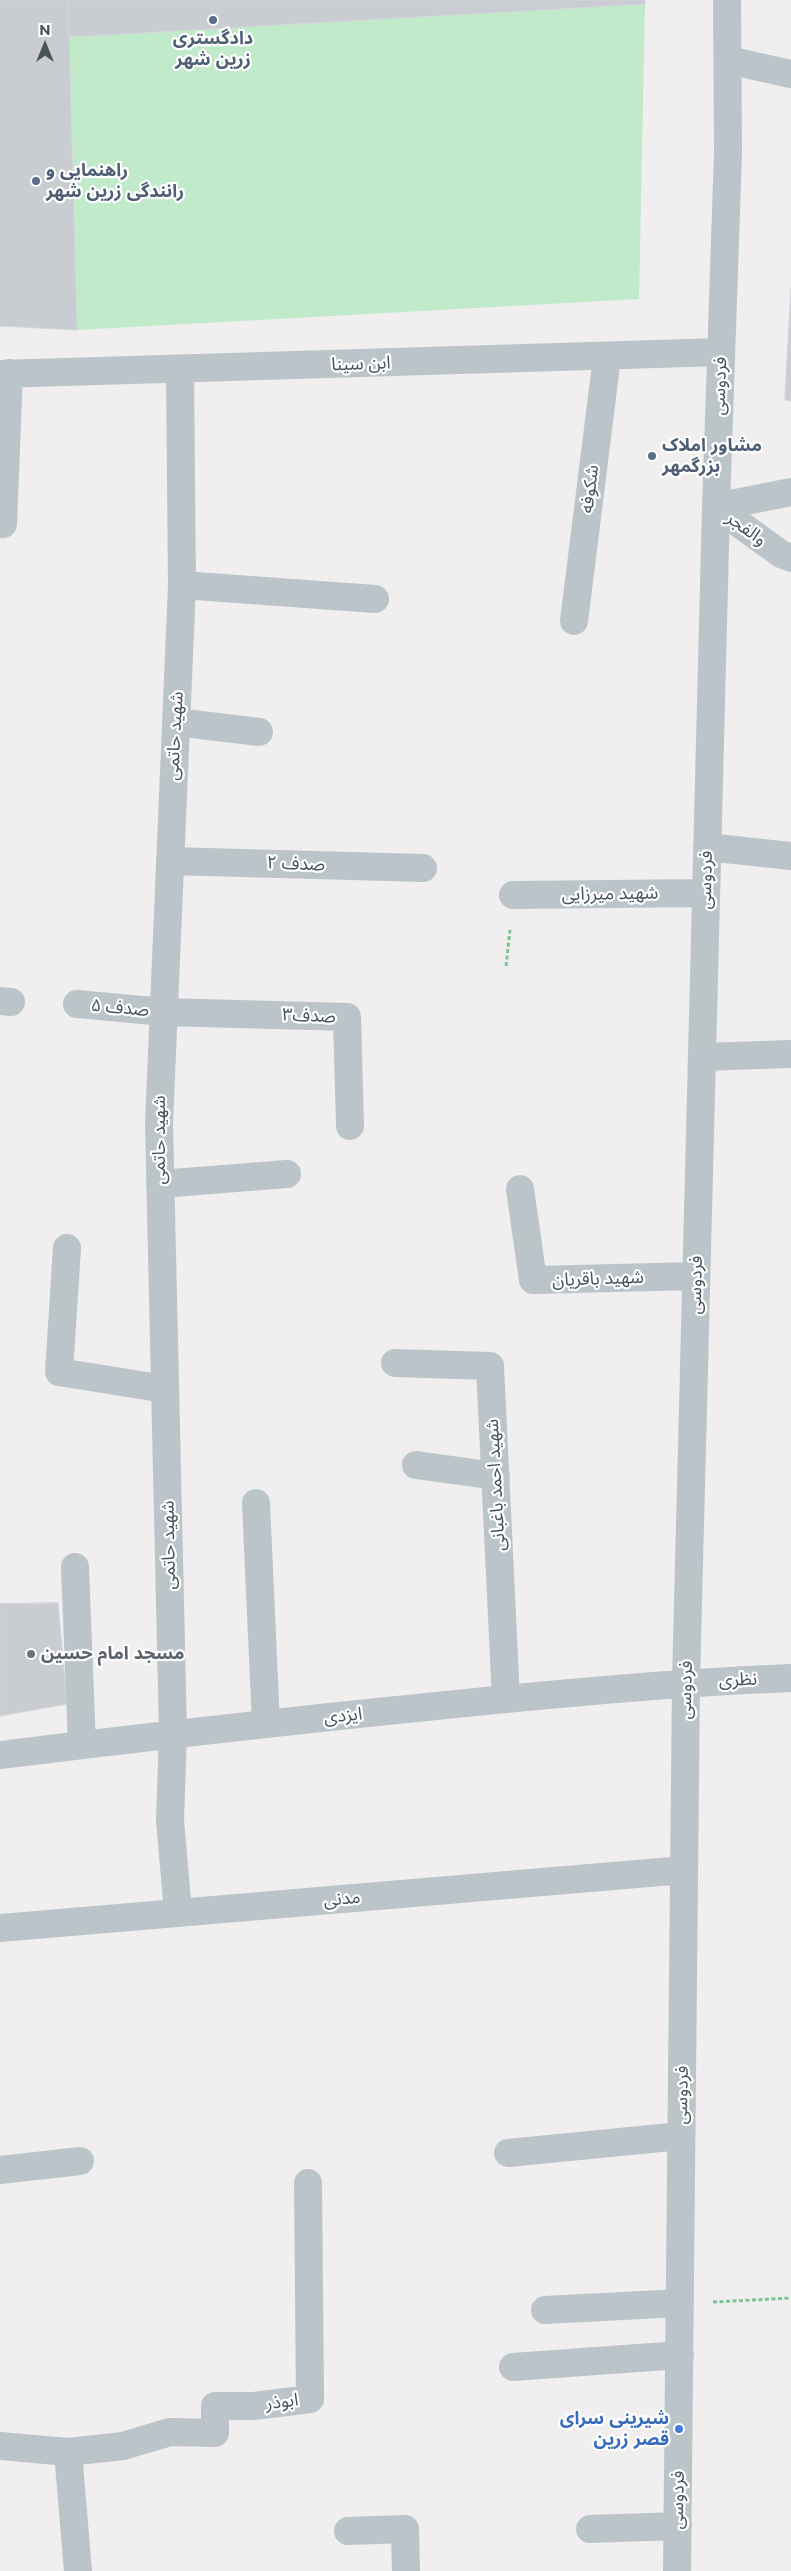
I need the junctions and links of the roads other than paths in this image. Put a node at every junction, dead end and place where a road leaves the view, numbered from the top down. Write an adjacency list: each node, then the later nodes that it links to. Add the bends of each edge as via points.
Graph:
1 (727, 0): 2 (street, فردوسی)
2 (728, 60): 3 (street); 4 (street, فردوسی)
3 (791, 74)
4 (721, 352): 5 (street, ابن سینا); 9 (street, فردوسی)
5 (607, 357): 6 (street, ابن سینا); 14 (street, شکوفه)
6 (180, 369): 7 (street, ابن سینا); 12 (street, شهید حاتمی)
7 (5, 373): 10 (street)
8 (791, 492): 9 (street, والفجر)
9 (716, 507): 11 (street, والفجر); 17 (street, فردوسی)
10 (3, 524)
11 (791, 558)
12 (182, 584): 13 (street); 15 (street, شهید حاتمی)
13 (376, 599)
14 (574, 620)
15 (176, 722): 16 (street); 19 (street, شهید حاتمی)
16 (259, 732)
17 (707, 847): 18 (street); 21 (street, فردوسی)
18 (791, 856)
19 (170, 860): 20 (street, صدف ۲); 24 (street, شهید حاتمی)
20 (423, 868)
21 (706, 892): 22 (street, شهید میرزایی); 26 (street, فردوسی)
22 (513, 894)
23 (77, 1004): 24 (street, صدف ۵)
24 (164, 1012): 27 (street, صدف۳, via 347,1018); 29 (street, شهید حاتمی, via 158,1123)
25 (791, 1054): 26 (street)
26 (702, 1057): 32 (street, فردوسی)
27 (350, 1126)
28 (287, 1174): 29 (street)
29 (160, 1184): 34 (street, شهید حاتمی)
30 (520, 1189): 32 (street, شهید باقریان, via 533,1280)
31 (67, 1248): 34 (street, via 59,1372)
32 (696, 1276): 40 (street, فردوسی)
33 (395, 1363): 36 (street, شهید احمد باغبانی, via 490,1366)
34 (165, 1389): 43 (street, شهید حاتمی)
35 (416, 1465): 36 (street)
36 (496, 1476): 41 (street, شهید احمد باغبانی)
37 (256, 1503): 42 (street)
38 (75, 1567): 44 (street)
39 (791, 1678): 40 (street, نظری)
40 (686, 1682): 41 (street, ایزدی); 46 (street, فردوسی)
41 (506, 1699): 42 (street, ایزدی)
42 (266, 1724): 43 (street, ایزدی)
43 (174, 1733): 44 (street, ایزدی); 47 (street, شهید حاتمی, via 170,1820)
44 (82, 1745): 45 (street, ایزدی)
45 (0, 1755)
46 (684, 1870): 47 (street, مدنی); 49 (street, فردوسی)
47 (178, 1912): 48 (street, مدنی)
48 (0, 1928)
49 (681, 2136): 50 (street); 54 (street, فردوسی)
50 (508, 2153)
51 (80, 2160): 52 (street)
52 (0, 2170)
53 (308, 2183): 59 (street, ابوذر, via 310,2399 254,2406 214,2406 214,2433 170,2432 123,2446)
54 (680, 2303): 55 (street); 56 (street, فردوسی)
55 (545, 2310)
56 (680, 2355): 57 (street); 60 (street, فردوسی)
57 (513, 2367)
58 (0, 2446): 59 (street)
59 (68, 2452): 63 (street)
60 (678, 2526): 61 (street); 65 (street, فردوسی)
61 (590, 2529)
62 (348, 2531): 64 (street, via 405,2529)
63 (78, 2571)
64 (406, 2571)
65 (677, 2571)

